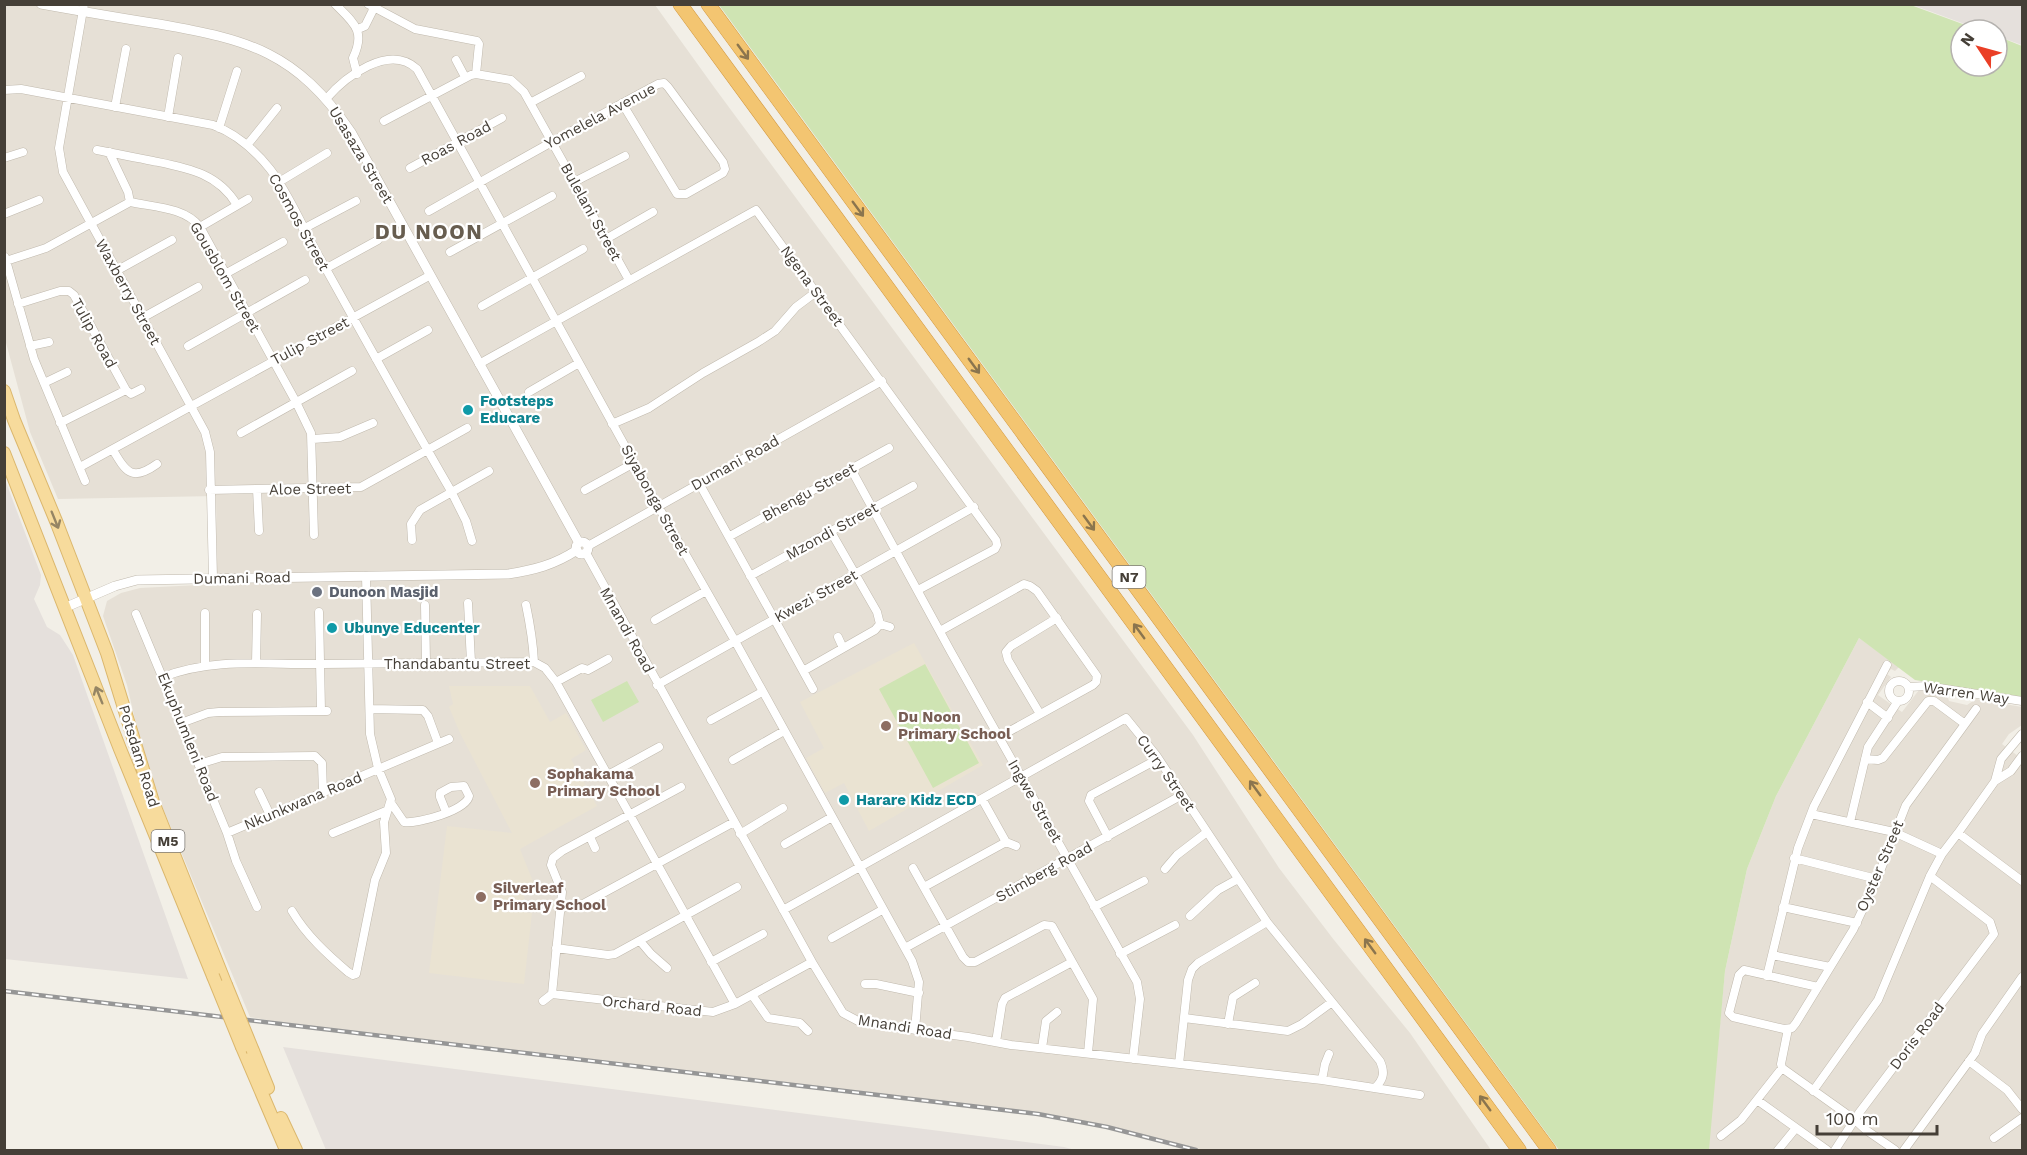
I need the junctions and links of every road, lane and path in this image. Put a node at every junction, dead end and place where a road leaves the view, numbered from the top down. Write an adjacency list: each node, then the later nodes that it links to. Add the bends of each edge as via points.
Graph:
1 (41, 4): 6 (street, Usasaza Street)
2 (335, 4): 7 (street)
3 (680, 4): 298 (highway, N7, one-way to 3)
4 (708, 4): 299 (highway, N7, one-way to 299)
5 (371, 7): 7 (street, via 365,26); 13 (street, via 415,30 477,41)
6 (84, 8): 18 (street, Waxberry Street); 19 (street, Usasaza Street, via 246,44 289,66)
7 (358, 29): 12 (street, via 359,46 353,58)
8 (126, 49): 22 (street)
9 (178, 58): 24 (street)
10 (456, 60): 15 (street)
11 (237, 71): 27 (street)
12 (357, 74): 17 (street, Siyabonga Street, via 385,59 399,60 417,69); 19 (street, Siyabonga Street)
13 (476, 74): 15 (street, Bulelani Street); 20 (street, Bulelani Street, via 514,82)
14 (581, 76): 20 (street)
15 (465, 77): 17 (street, Bulelani Street)
16 (4, 90): 18 (street, Cosmos Street)
17 (431, 96): 26 (street, Bulelani Street); 30 (street, Siyabonga Street)
18 (66, 98): 22 (street, Cosmos Street); 50 (street, Waxberry Street, via 58,148 60,163)
19 (326, 99): 64 (street, Usasaza Street, via 351,132)
20 (530, 103): 28 (street, Bulelani Street)
21 (622, 103): 21 (street, Yomelela Avenue, via 679,195 720,176 725,169 666,85 658,84); 28 (street, Yomelela Avenue)
22 (115, 107): 24 (street, Cosmos Street)
23 (277, 108): 29 (street)
24 (168, 117): 27 (street, Cosmos Street)
25 (502, 118): 30 (street, Roas Road)
26 (384, 121)
27 (219, 128): 29 (street, Cosmos Street)
28 (552, 142): 39 (street, Bulelani Street); 40 (street, Yomelela Avenue)
29 (248, 144): 38 (street, Cosmos Street)
30 (458, 144): 37 (street, Roas Road); 40 (street, Siyabonga Street)
31 (97, 150): 33 (street)
32 (23, 152): 36 (street)
33 (109, 152): 45 (street); 46 (street, via 196,170 214,179)
34 (327, 153): 38 (street)
35 (625, 156): 39 (street)
36 (4, 158)
37 (410, 168)
38 (279, 182): 53 (street, Cosmos Street)
39 (574, 182): 54 (street, Bulelani Street)
40 (479, 183): 47 (street, Yomelela Avenue); 51 (street, Siyabonga Street)
41 (552, 196): 51 (street)
42 (248, 199): 46 (street)
43 (39, 200): 49 (street)
44 (356, 201): 53 (street)
45 (130, 202): 50 (street); 52 (street, Gousblom Street, via 185,214)
46 (237, 205): 52 (street)
47 (429, 211)
48 (653, 212): 54 (street)
49 (4, 214)
50 (90, 224): 60 (street, via 45,248); 62 (street, Waxberry Street)
51 (502, 224): 59 (street); 65 (street, Siyabonga Street)
52 (200, 227): 63 (street, Gousblom Street)
53 (303, 229): 61 (street, Cosmos Street)
54 (606, 239): 67 (street, Bulelani Street)
55 (172, 240): 62 (street)
56 (378, 240): 61 (street)
57 (283, 242): 63 (street)
58 (583, 249): 65 (street)
59 (450, 252)
60 (5, 259): 70 (street)
61 (326, 269): 74 (street, Cosmos Street)
62 (116, 271): 73 (street, Waxberry Street)
63 (225, 274): 72 (street, Gousblom Street)
64 (429, 276): 74 (street, Tulip Street); 83 (street, Usasaza Street)
65 (532, 278): 71 (street); 75 (street, Siyabonga Street)
66 (305, 280): 72 (street)
67 (630, 280): 69 (street, Ngena Street, via 756,210); 75 (street, Ngena Street)
68 (198, 286): 73 (street)
69 (816, 291): 86 (street, Ngena Street); 96 (street, via 795,307 775,331 649,408)
70 (18, 304): 78 (street); 89 (street, Tulip Road, via 60,291 72,293)
71 (482, 306)
72 (246, 313): 79 (street); 81 (street, Gousblom Street)
73 (142, 318): 93 (street, Waxberry Street)
74 (353, 318): 80 (street, Cosmos Street); 81 (street, Tulip Street)
75 (556, 321): 82 (street, Siyabonga Street); 83 (street, Ngena Street)
76 (428, 330): 80 (street)
77 (49, 342): 78 (street)
78 (30, 346): 87 (street)
79 (188, 346)
80 (376, 358): 102 (street, Cosmos Street)
81 (272, 360): 92 (street, Gousblom Street); 93 (street, Tulip Street)
82 (579, 363): 91 (street); 96 (street, Siyabonga Street)
83 (479, 364): 126 (street, Usasaza Street)
84 (352, 371): 92 (street)
85 (67, 372): 87 (street)
86 (882, 381): 110 (street, Dumani Road); 118 (street, Ngena Street)
87 (44, 382): 94 (street)
88 (141, 389): 89 (street, via 131,394)
89 (126, 390): 94 (street)
90 (4, 391): 134 (main road, Potsdam Road / M5, one-way to 134)
91 (529, 392)
92 (296, 402): 98 (street); 99 (street, Gousblom Street)
93 (191, 406): 101 (street, Tulip Street); 114 (street, Waxberry Street, via 208,442)
94 (60, 423): 106 (street)
95 (373, 423): 99 (street, via 340,437)
96 (612, 424): 104 (street, Siyabonga Street)
97 (467, 428): 102 (street, Aloe Street)
98 (241, 433)
99 (313, 440): 113 (street, Gousblom Street)
100 (889, 448): 107 (street, Bhengu Street)
101 (113, 450): 105 (street, via 124,470 131,473 142,473); 106 (street, Tulip Street)
102 (428, 451): 113 (street, Aloe Street, via 361,487); 116 (street, Cosmos Street)
103 (4, 453): 138 (main road, Potsdam Road / M5)
104 (634, 463): 115 (street); 117 (street, Siyabonga Street)
105 (157, 464)
106 (80, 467): 109 (street)
107 (851, 469): 119 (street, Ingwe Street); 123 (street, Bhengu Street)
108 (489, 471): 116 (street)
109 (85, 481)
110 (699, 483): 117 (street, Dumani Road); 123 (street)
111 (913, 486): 119 (street, Mzondi Street)
112 (257, 489): 113 (street, Aloe Street); 114 (street, Aloe Street); 120 (street)
113 (313, 489): 122 (street, Gousblom Street)
114 (209, 490): 131 (street, Waxberry Street)
115 (585, 490)
116 (451, 491): 124 (street, via 416,514 411,524); 125 (street, Cosmos Street)
117 (657, 506): 126 (street, Dumani Road); 133 (street, Siyabonga Street)
118 (974, 507): 127 (street, Kwezi Street); 132 (street, Ngena Street, via 994,535 995,549)
119 (873, 509): 121 (street, Mzondi Street); 127 (street, Ingwe Street)
120 (259, 531)
121 (831, 532): 128 (street); 130 (street, Mzondi Street)
122 (314, 535)
123 (730, 536): 130 (street)
124 (412, 540)
125 (472, 541)
126 (582, 548): 129 (street, Dumani Road, via 547,566 508,574); 164 (street, Mnandi Road)
127 (896, 551): 128 (street, Kwezi Street); 132 (street, Ingwe Street)
128 (855, 574): 144 (street, Kwezi Street); 146 (street)
129 (366, 576): 131 (street, Dumani Road); 159 (street)
130 (750, 576): 144 (street)
131 (213, 578): 134 (street, Dumani Road, via 137,580)
132 (918, 590): 148 (street, Ingwe Street)
133 (706, 591): 145 (street); 150 (street, Siyabonga Street)
134 (87, 599): 138 (street, Dumani Road); 278 (main road, Potsdam Road / M5, bridge, via 153,802)
135 (468, 603): 153 (street)
136 (425, 605): 156 (street)
137 (526, 605): 154 (street)
138 (64, 608): 278 (main road, Potsdam Road / M5, one-way to 138, bridge, via 213,976)
139 (319, 612): 158 (street)
140 (205, 613): 157 (street)
141 (136, 614): 162 (street, Ekuphumleni Road)
142 (257, 614): 155 (street)
143 (1057, 618): 148 (street, via 1034,588 1024,584); 173 (street, via 1006,652); 173 (street, via 1097,679)
144 (774, 619): 150 (street, Kwezi Street); 161 (street)
145 (655, 620)
146 (880, 624): 147 (street); 151 (street)
147 (890, 627)
148 (940, 631): 180 (street, Ingwe Street)
149 (838, 637): 151 (street)
150 (735, 641): 164 (street, Kwezi Street); 167 (street, Siyabonga Street)
151 (843, 648): 161 (street)
152 (608, 659): 163 (street)
153 (471, 662): 154 (street, Thandabantu Street); 156 (street, Thandabantu Street)
154 (534, 662): 163 (street, Thandabantu Street)
155 (256, 663): 157 (street, Thandabantu Street); 158 (street, Thandabantu Street)
156 (426, 663): 159 (street, Thandabantu Street)
157 (205, 664): 162 (street, Thandabantu Street)
158 (321, 664): 159 (street, Thandabantu Street); 176 (street, via 324,711 219,712)
159 (368, 664): 171 (street)
160 (1887, 665): 170 (street)
161 (803, 671): 166 (street)
162 (163, 677): 176 (street, Ekuphumleni Road)
163 (556, 682): 190 (street, Thandabantu Street)
164 (657, 684): 206 (street, Mnandi Road)
165 (1909, 687): 168 (street, Warren Way, via 1907,697); 168 (street, Warren Way, via 1902,681 1890,686 1890,695); 169 (street, Warren Way, via 1926,686)
166 (813, 689)
167 (762, 692): 175 (street); 178 (street, Siyabonga Street)
168 (1898, 701): 174 (street)
169 (2022, 701)
170 (1867, 702): 174 (street); 202 (street)
171 (370, 709): 182 (street, via 423,710); 189 (street, via 370,734)
172 (1976, 709): 177 (street, Oyster Street)
173 (1040, 714): 180 (street)
174 (1888, 718): 186 (street, via 1870,743)
175 (711, 720)
176 (181, 723): 188 (street, Ekuphumleni Road)
177 (1965, 724): 186 (street, via 1928,700 1883,758); 209 (street, Oyster Street, via 1909,800)
178 (784, 731): 187 (street); 205 (street, Siyabonga Street)
179 (2022, 734): 192 (street, via 2001,759)
180 (999, 737): 191 (street, Ingwe Street)
181 (449, 739): 182 (street, Nkunkwana Road)
182 (438, 743): 189 (street, Nkunkwana Road)
183 (659, 747): 190 (street)
184 (2022, 756): 192 (street, via 2011,771)
185 (1158, 759): 191 (street, Curry Street, via 1126,717); 196 (street, Curry Street); 215 (street, via 1091,795 1089,801)
186 (1865, 759): 207 (street)
187 (733, 760)
188 (199, 764): 195 (street, via 222,757 315,756 322,763); 210 (street, Ekuphumleni Road)
189 (378, 768): 195 (street, Nkunkwana Road); 198 (street)
190 (608, 775): 204 (street, Thandabantu Street)
191 (1021, 777): 197 (street, Curry Street); 221 (street, Ingwe Street)
192 (1995, 781): 212 (street)
193 (681, 786): 204 (street)
194 (259, 792): 203 (street)
195 (323, 793): 203 (street, Nkunkwana Road)
196 (1182, 795): 208 (street, Curry Street); 215 (street, Stimberg Road)
197 (982, 799): 216 (street); 224 (street, Curry Street)
198 (391, 800): 200 (street); 201 (street, via 406,823)
199 (783, 808): 213 (street)
200 (386, 811): 211 (street); 240 (street, via 386,853 375,880 356,974 348,972 322,949)
201 (446, 812)
202 (1811, 814): 207 (street); 222 (street)
203 (270, 815): 210 (street, Nkunkwana Road)
204 (630, 815): 214 (street); 223 (street, Thandabantu Street)
205 (831, 817): 217 (street); 224 (street, Siyabonga Street)
206 (734, 822): 213 (street, Mnandi Road); 223 (street)
207 (1850, 822): 209 (street)
208 (1207, 832): 226 (street); 228 (street, Curry Street)
209 (1894, 832): 220 (street); 229 (street, Oyster Street)
210 (227, 833): 235 (street, Ekuphumleni Road)
211 (333, 833)
212 (1958, 833): 220 (street); 231 (street)
213 (740, 834): 238 (street, Mnandi Road)
214 (590, 837): 219 (street); 237 (street, via 555,855 551,862 562,892)
215 (1108, 837): 221 (street, Stimberg Road)
216 (1006, 842): 218 (street); 233 (street)
217 (784, 844)
218 (1016, 846)
219 (595, 848)
220 (1942, 854): 227 (street)
221 (1068, 858): 234 (street, Ingwe Street); 246 (street, Stimberg Road)
222 (1794, 858): 229 (street); 236 (street)
223 (658, 864): 237 (street, via 583,904); 241 (street, Thandabantu Street)
224 (859, 867): 238 (street, Curry Street); 239 (street, Siyabonga Street)
225 (913, 868): 233 (street)
226 (1165, 868)
227 (1930, 876): 287 (street, via 1878,1000); 292 (street, Doris Road, via 1990,922 1994,933)
228 (1238, 879): 242 (street, via 1218,890); 243 (street, Curry Street)
229 (1877, 879): 244 (street, Oyster Street)
230 (1144, 880): 234 (street)
231 (2022, 881)
232 (737, 887): 241 (street)
233 (924, 887): 246 (street)
234 (1094, 906): 252 (street, Ingwe Street)
235 (257, 907)
236 (1783, 907): 244 (street); 253 (street)
237 (561, 908): 250 (street)
238 (783, 910): 255 (street, Mnandi Road)
239 (882, 910): 248 (street); 251 (street, Siyabonga Street)
240 (292, 911)
241 (686, 914): 249 (street); 254 (street, Thandabantu Street)
242 (1190, 916)
243 (1267, 922): 268 (street, Curry Street); 271 (street, via 1191,969)
244 (1857, 923): 257 (street, Oyster Street)
245 (1175, 924): 252 (street)
246 (946, 927): 251 (street, Stimberg Road); 256 (street, via 965,960 971,963 1050,925)
247 (763, 934): 254 (street)
248 (832, 938)
249 (640, 941): 250 (street, via 608,955); 258 (street)
250 (556, 948): 265 (street)
251 (905, 948): 264 (street, Siyabonga Street, via 917,972)
252 (1120, 954): 281 (street, Ingwe Street, via 1140,992)
253 (1772, 954): 257 (street); 259 (street)
254 (711, 962): 269 (street, Thandabantu Street)
255 (812, 962): 266 (street, Orchard Road); 274 (street, Mnandi Road, via 843,1013 858,1021)
256 (1072, 962): 276 (street, via 1005,999); 279 (street, via 1093,1001)
257 (1830, 967): 263 (street, Oyster Street)
258 (667, 968)
259 (1767, 976): 263 (street); 273 (street, via 1740,972 1729,1013)
260 (2022, 977): 282 (street, via 1982,1034)
261 (1255, 983): 272 (street, via 1233,997)
262 (865, 984): 264 (street)
263 (1818, 987): 273 (street, Oyster Street)
264 (919, 993): 274 (street, Siyabonga Street)
265 (552, 994): 267 (street); 269 (street, Orchard Road, via 706,1011 720,1011)
266 (752, 995): 269 (street, Orchard Road); 275 (street, via 768,1018 800,1023)
267 (543, 1000)
268 (1332, 1002): 272 (street, via 1288,1031); 286 (street, Curry Street, via 1380,1061 1383,1077)
269 (735, 1004)
270 (1057, 1012): 277 (street, via 1046,1021)
271 (1184, 1018): 272 (street); 283 (street)
272 (1228, 1024)
273 (1790, 1028): 284 (street, Oyster Street)
274 (915, 1030): 276 (street, Mnandi Road)
275 (808, 1031)
276 (996, 1042): 277 (street, Mnandi Road)
277 (1042, 1048): 279 (street, Mnandi Road)
278 (248, 1049): 296 (main road, Potsdam Road / M5); 297 (main road, Potsdam Road / M5)
279 (1088, 1053): 281 (street, Mnandi Road)
280 (1329, 1054): 285 (street)
281 (1133, 1059): 283 (street, Mnandi Road)
282 (1969, 1061): 290 (street); 304 (street)
283 (1179, 1064): 285 (street, Mnandi Road)
284 (1782, 1068): 287 (street); 289 (street)
285 (1322, 1080): 286 (street, Mnandi Road)
286 (1375, 1088): 288 (street, Mnandi Road)
287 (1813, 1091): 292 (street)
288 (1420, 1095)
289 (1757, 1100): 293 (street); 294 (street)
290 (2021, 1104)
291 (2022, 1118): 295 (street)
292 (1855, 1120): 302 (street, Doris Road); 303 (street)
293 (1796, 1128): 300 (street); 301 (street)
294 (1721, 1137)
295 (1994, 1138)
296 (286, 1150)
297 (296, 1150)
298 (1519, 1150)
299 (1549, 1150)
300 (1778, 1150)
301 (1827, 1150)
302 (1835, 1150)
303 (1895, 1150)
304 (1904, 1150)

